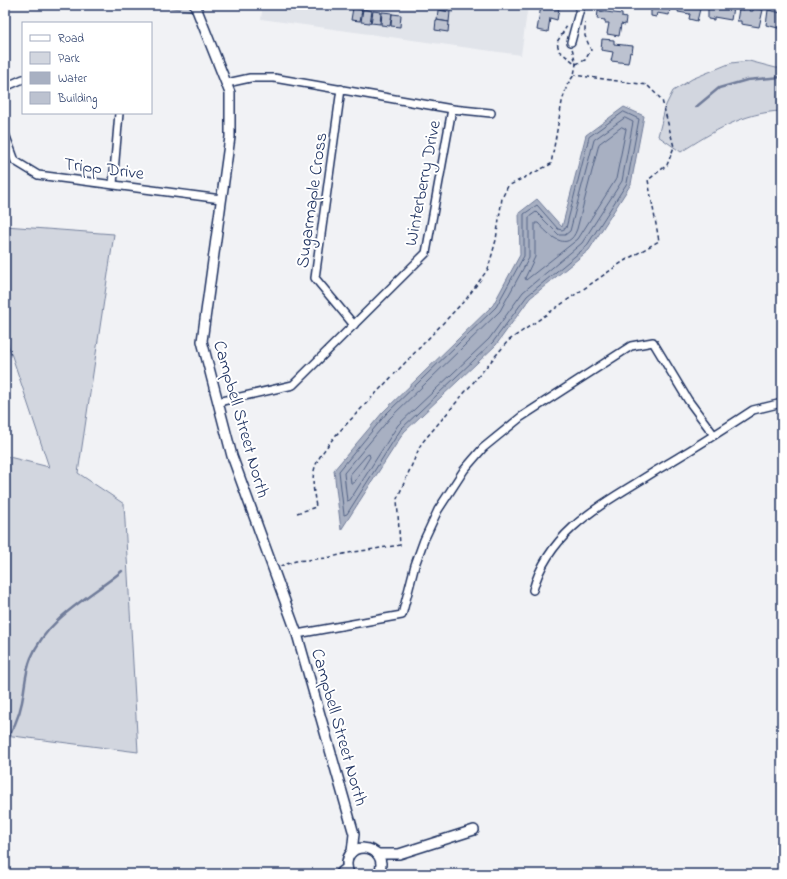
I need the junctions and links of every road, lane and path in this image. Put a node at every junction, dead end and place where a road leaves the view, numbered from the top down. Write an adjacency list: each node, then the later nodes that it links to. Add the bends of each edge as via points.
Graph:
1 (195, 5): 6 (street, Campbell Street North)
2 (581, 5): 3 (street)
3 (571, 42): 4 (path, via 576,64)
4 (574, 75): 19 (path, via 567,85 562,102 551,164 508,186 502,198 496,240 488,269 467,298 336,435 319,457 313,470 316,507); 20 (path, via 647,86 662,100 674,147 667,165 648,180 659,241 624,261 508,341 421,444 397,499 400,545 296,561)
5 (22, 79): 7 (street)
6 (227, 83): 8 (street, Winterberry Drive, via 250,78 274,78); 14 (street, Campbell Street North, via 230,93 230,137)
7 (5, 86)
8 (342, 89): 9 (street, Winterberry Drive); 15 (street, Sugarmaple Cross, via 315,278)
9 (452, 109): 11 (street); 15 (street, Winterberry Drive, via 426,253)
10 (119, 114): 13 (street)
11 (490, 114)
12 (5, 134): 13 (street, Tripp Drive, via 15,161 38,175)
13 (113, 184): 14 (street, Tripp Drive)
14 (221, 199): 16 (street, Campbell Street North, via 202,341)
15 (354, 325): 16 (street, Winterberry Drive, via 293,385)
16 (218, 402): 20 (street, Campbell Street North, via 232,456)
17 (782, 403): 18 (street, via 753,410)
18 (714, 435): 21 (street, via 587,514 561,538 547,557 538,572); 22 (street, via 688,400 653,342 631,346 516,421 483,448 464,470 438,510 424,540 402,614)
19 (298, 513)
20 (273, 568): 22 (street, Campbell Street North)
21 (533, 590)
22 (297, 634): 24 (street, Campbell Street North)
23 (474, 830): 28 (street)
24 (354, 834): 25 (street, Campbell Street North); 26 (street, Campbell Street North)
25 (366, 848): 26 (street); 27 (street)
26 (352, 852): 29 (street, Campbell Street North, via 347,860)
27 (377, 854): 28 (street); 30 (street, via 381,862)
28 (400, 854): 30 (street)
29 (348, 871): 31 (street)
30 (380, 871)
31 (338, 874)

